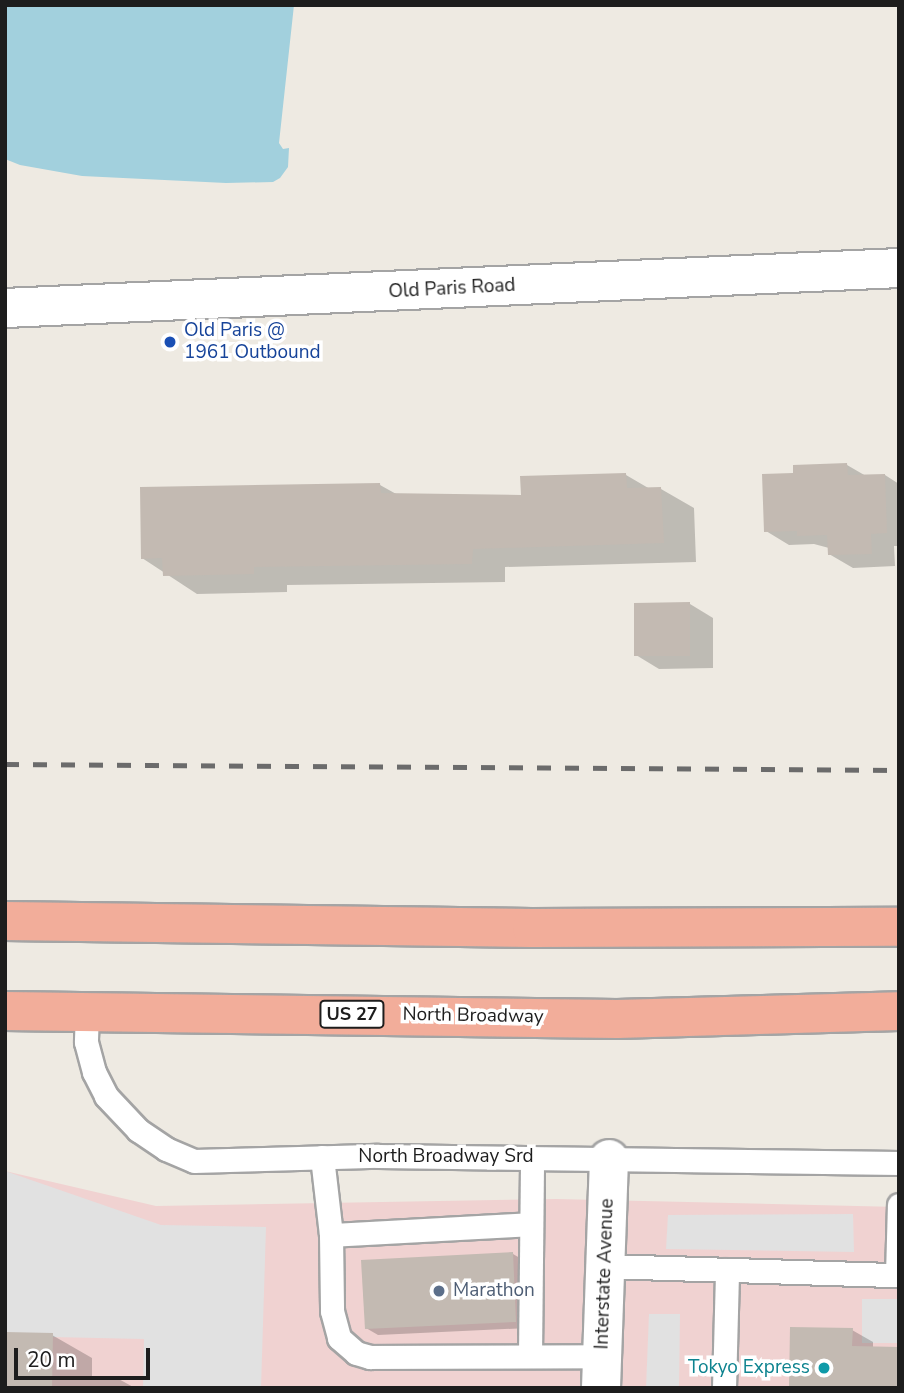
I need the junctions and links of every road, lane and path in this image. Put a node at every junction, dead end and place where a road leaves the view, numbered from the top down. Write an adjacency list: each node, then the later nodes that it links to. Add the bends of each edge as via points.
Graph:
1 (899, 268): 2 (street, Old Paris Road)
2 (5, 308)
3 (5, 921): 4 (highway)
4 (899, 927)
5 (5, 1011): 6 (highway, North Broadway / US 27)
6 (87, 1011): 7 (highway, North Broadway / US 27, via 617,1019); 8 (lane, North Broadway Srd, via 86,1042 106,1096 138,1130 166,1149 194,1161)
7 (899, 1011)
8 (322, 1157): 9 (lane, North Broadway Srd); 14 (lane)
9 (532, 1158): 10 (lane, North Broadway Srd); 13 (lane)
10 (609, 1159): 11 (lane, North Broadway Srd); 15 (street, Interstate Avenue)
11 (899, 1163)
12 (899, 1205): 17 (lane)
13 (531, 1224): 14 (lane); 18 (lane)
14 (331, 1234): 18 (lane, via 332,1311 339,1338 355,1353 370,1357)
15 (606, 1266): 16 (lane); 19 (street, Interstate Avenue)
16 (727, 1270): 17 (lane); 20 (lane)
17 (898, 1275)
18 (530, 1356): 19 (lane)
19 (602, 1372)
20 (724, 1388)

